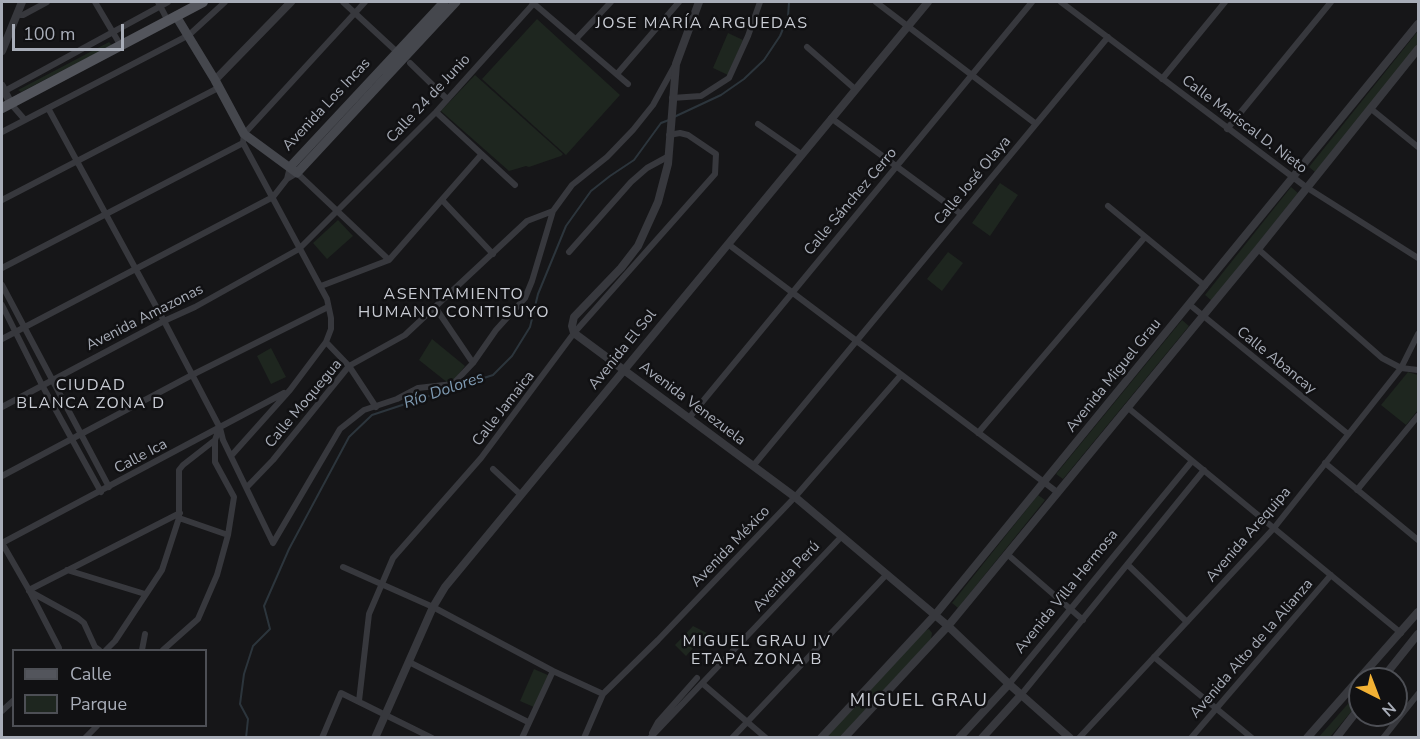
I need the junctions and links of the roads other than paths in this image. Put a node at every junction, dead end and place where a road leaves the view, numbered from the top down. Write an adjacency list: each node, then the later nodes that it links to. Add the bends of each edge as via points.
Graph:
1 (22, 2): 25 (street)
2 (47, 2): 25 (street)
3 (95, 2): 29 (street)
4 (168, 2): 23 (street)
5 (203, 2): 26 (main road)
6 (225, 2): 30 (street)
7 (291, 2): 43 (street)
8 (343, 2): 24 (street)
9 (365, 2): 24 (street)
10 (444, 2): 37 (main road, Avenida Los Incas)
11 (456, 2): 67 (main road, Avenida Los Incas)
12 (534, 2): 32 (street); 47 (street, Calle 24 de Junio)
13 (611, 2): 32 (street)
14 (679, 2): 40 (street)
15 (699, 2): 39 (street)
16 (760, 2): 48 (street, via 729,78 701,96)
17 (876, 2): 28 (street)
18 (928, 2): 28 (street, Avenida El Sol)
19 (1032, 2): 41 (street, Calle Sánchez Cerro)
20 (1061, 2): 31 (street, Calle Mariscal D. Nieto)
21 (1225, 2): 42 (street)
22 (1331, 2): 57 (street)
23 (159, 4): 26 (street); 29 (street)
24 (356, 12): 37 (street); 60 (street)
25 (18, 15): 36 (street)
26 (172, 19): 30 (main road, Avenida Los Incas); 33 (main road)
27 (1419, 24): 68 (street, Avenida Miguel Grau)
28 (908, 26): 41 (street); 45 (street, Avenida El Sol)
29 (113, 33): 33 (street); 46 (street)
30 (189, 34): 43 (main road, Avenida Los Incas); 50 (street)
31 (1108, 37): 42 (street, Calle Mariscal D. Nieto); 56 (street, Calle José Olaya)
32 (576, 39): 40 (street)
33 (121, 46): 49 (main road)
34 (807, 47): 45 (street)
35 (1419, 49): 51 (street, Avenida Miguel Grau)
36 (2, 51)
37 (397, 52): 67 (main road, Avenida Los Incas)
38 (410, 63): 47 (street)
39 (675, 64): 48 (street); 76 (street, via 653,105 633,130 572,185)
40 (617, 74): 44 (street)
41 (971, 75): 56 (street); 66 (street, Calle Sánchez Cerro)
42 (1162, 79): 57 (street, Calle Mariscal D. Nieto)
43 (218, 84): 60 (main road, Avenida Los Incas); 65 (street)
44 (628, 84)
45 (855, 89): 53 (street, Avenida El Sol)
46 (2, 90): 49 (street)
47 (447, 99): 52 (street, Calle 24 de Junio)
48 (672, 102): 59 (street)
49 (6, 106): 54 (street)
50 (48, 108): 54 (street); 65 (street)
51 (1370, 108): 61 (street); 70 (street, Avenida Miguel Grau)
52 (436, 112): 63 (street); 75 (street, Calle 24 de Junio)
53 (831, 118): 62 (street, Avenida El Sol); 66 (street)
54 (25, 120): 58 (street)
55 (758, 124): 62 (street)
56 (1036, 124): 77 (street, Calle José Olaya)
57 (1227, 129): 68 (street, Calle Mariscal D. Nieto)
58 (2, 132)
59 (669, 133): 64 (street); 101 (street, Calle Jamaica, via 688,135 716,154 715,174)
60 (244, 139): 67 (main road, Avenida Los Incas); 71 (street); 78 (street)
61 (1419, 147)
62 (801, 154): 80 (street, Avenida El Sol)
63 (481, 155): 69 (street); 73 (street)
64 (669, 156): 83 (street, via 631,182); 101 (street, via 658,202 638,246 574,317)
65 (77, 160): 72 (street); 78 (street)
66 (896, 166): 77 (street); 92 (street, Calle Sánchez Cerro)
67 (293, 170): 71 (street); 75 (street)
68 (1294, 178): 70 (street, Calle Mariscal D. Nieto); 91 (street, Avenida Miguel Grau)
69 (515, 185)
70 (1306, 187): 82 (street, Avenida Miguel Grau); 85 (street, Calle Mariscal D. Nieto)
71 (273, 197): 81 (street); 88 (street)
72 (2, 200)
73 (442, 200): 84 (street); 86 (street)
74 (1108, 206): 79 (street)
75 (338, 211): 81 (street, Calle 24 de Junio); 86 (street)
76 (553, 211): 84 (street, Calle Moquegua, via 528,221); 106 (street, via 525,298)
77 (961, 214): 104 (street, Calle José Olaya)
78 (108, 215): 87 (street); 88 (street)
79 (1145, 237): 91 (street); 122 (street)
80 (728, 243): 92 (street); 109 (street, Avenida El Sol)
81 (299, 249): 90 (street); 98 (street, Avenida Amazonas)
82 (1258, 249): 97 (street, Avenida Miguel Grau); 108 (street, via 1382,358)
83 (569, 252)
84 (493, 254): 96 (street, Calle Moquegua)
85 (1419, 258)
86 (389, 260): 90 (street)
87 (2, 268)
88 (135, 270): 98 (street); 99 (street)
89 (2, 285): 99 (street)
90 (321, 286): 95 (street)
91 (1205, 286): 94 (street, Avenida Miguel Grau)
92 (792, 292): 104 (street); 120 (street, Calle Sánchez Cerro)
93 (2, 305): 100 (street)
94 (1190, 305): 97 (street, Calle Abancay); 134 (street, Avenida Miguel Grau)
95 (328, 307): 105 (street, via 331,329); 111 (street)
96 (435, 307): 106 (street); 107 (street, Calle Moquegua, via 399,339)
97 (1203, 316): 118 (street, Avenida Miguel Grau); 123 (street, Calle Abancay)
98 (164, 321): 111 (street); 113 (street, Avenida Amazonas)
99 (24, 328): 100 (street); 113 (street)
100 (15, 333): 103 (street); 114 (street)
101 (574, 333): 109 (street, Avenida Venezuela); 154 (street, Calle Jamaica, via 481,458 393,558)
102 (1419, 334): 108 (street, Avenida Arequipa)
103 (2, 339)
104 (856, 341): 112 (street); 130 (street, Calle José Olaya)
105 (326, 342): 107 (street); 115 (street)
106 (473, 363): 117 (street, via 453,384 418,388)
107 (349, 366): 117 (street); 135 (street, Calle Moquegua)
108 (1401, 368): 110 (street); 123 (street, Avenida Arequipa)
109 (624, 370): 120 (street, Avenida Venezuela); 140 (street, Avenida El Sol)
110 (1419, 370)
111 (192, 375): 121 (street); 124 (street)
112 (901, 375): 122 (street); 141 (street, Avenida México)
113 (51, 380): 114 (street, Avenida Amazonas); 124 (street)
114 (42, 385): 116 (street, Avenida Amazonas); 125 (street)
115 (290, 390): 121 (street, Calle Ica); 127 (street)
116 (2, 407)
117 (376, 407): 135 (street, via 364,410 340,429 273,543)
118 (1127, 407): 128 (street); 139 (street, Avenida Miguel Grau)
119 (1419, 416): 137 (street)
120 (689, 418): 130 (street, Avenida Venezuela)
121 (220, 428): 126 (street); 127 (street); 136 (street, Calle Ica)
122 (978, 433): 134 (street)
123 (1348, 434): 129 (street, Avenida Arequipa)
124 (81, 435): 125 (street); 136 (street)
125 (73, 439): 133 (street); 138 (street)
126 (215, 440): 142 (street, via 179,470); 144 (street, via 215,462 234,497)
127 (231, 456): 135 (street)
128 (1192, 461): 132 (street); 158 (street, Avenida Villa Hermosa)
129 (1325, 463): 137 (street); 143 (street, Avenida Arequipa)
130 (753, 466): 141 (street, Avenida Venezuela)
131 (493, 469): 140 (street)
132 (1204, 470): 143 (street); 149 (street, Avenida Villa Hermosa)
133 (2, 476)
134 (1044, 483): 139 (street); 160 (street, Avenida Miguel Grau)
135 (247, 486)
136 (109, 487): 138 (street, Calle Ica)
137 (1357, 490): 146 (street)
138 (101, 492): 147 (street, Calle Ica)
139 (1057, 492): 148 (street, Avenida Miguel Grau)
140 (521, 495): 157 (street, Avenida El Sol, via 445,586)
141 (795, 497): 145 (street, Avenida Venezuela); 179 (street, Avenida México)
142 (179, 515): 144 (street); 151 (street); 156 (street, via 162,570)
143 (1274, 528): 153 (street); 162 (street, Avenida Arequipa)
144 (228, 535): 171 (street, via 217,575 198,619)
145 (842, 536): 152 (street, Avenida Venezuela); 177 (street, Avenida Perú)
146 (1418, 538)
147 (2, 543): 155 (street)
148 (1007, 554): 158 (street); 163 (street, Avenida Miguel Grau)
149 (1128, 565): 161 (street, Avenida Villa Hermosa); 162 (street)
150 (343, 567): 154 (street)
151 (67, 570): 155 (street); 156 (street)
152 (887, 574): 160 (street, Avenida Venezuela); 186 (street)
153 (1331, 575): 164 (street); 183 (street, Avenida Alto de la Alianza)
154 (381, 583): 157 (street); 182 (street, Calle Jamaica, via 369,614)
155 (29, 590): 167 (street); 168 (street, via 84,623)
156 (145, 594): 169 (street)
157 (433, 607): 173 (street, Avenida El Sol); 175 (street)
158 (1071, 609): 161 (street); 178 (street, Avenida Villa Hermosa)
159 (1419, 612): 164 (street)
160 (935, 615): 163 (street, Avenida Venezuela); 196 (street, Avenida Miguel Grau)
161 (1083, 620): 181 (street, Avenida Villa Hermosa)
162 (1187, 622): 172 (street, Avenida Arequipa)
163 (948, 626): 178 (street, Avenida Venezuela); 197 (street, Avenida Miguel Grau)
164 (1401, 633): 204 (street)
165 (145, 634): 170 (street)
166 (1419, 634): 174 (street)
167 (59, 649)
168 (97, 649)
169 (108, 649)
170 (142, 649)
171 (165, 649)
172 (1154, 657): 183 (street); 201 (street, Avenida Arequipa)
173 (410, 662): 184 (street, Avenida El Sol); 185 (street)
174 (1392, 667)
175 (553, 670): 179 (street); 185 (street)
176 (697, 678): 193 (street, via 658,722)
177 (703, 684): 186 (street); 193 (street, Avenida Perú)
178 (1009, 684): 181 (street, Avenida Venezuela); 198 (street, Avenida Villa Hermosa)
179 (603, 694): 192 (street, Avenida México)
180 (1419, 694): 206 (street)
181 (1021, 695): 199 (street, Avenida Villa Hermosa); 200 (street, Avenida Venezuela)
182 (359, 701): 184 (street); 188 (street, via 341,693)
183 (1216, 708): 202 (street, Avenida Alto de la Alianza); 203 (street)
184 (386, 715): 189 (street, Avenida El Sol); 190 (street)
185 (528, 722): 191 (street)
186 (747, 722): 194 (street); 195 (street)
187 (1348, 722): 205 (street)
188 (322, 738)
189 (375, 738)
190 (432, 738)
191 (522, 738)
192 (584, 738)
193 (650, 738)
194 (732, 738)
195 (766, 738)
196 (821, 738)
197 (844, 738)
198 (959, 738)
199 (982, 738)
200 (1070, 738)
201 (1079, 738)
202 (1191, 738)
203 (1252, 738)
204 (1307, 738)
205 (1336, 738)
206 (1383, 738)

